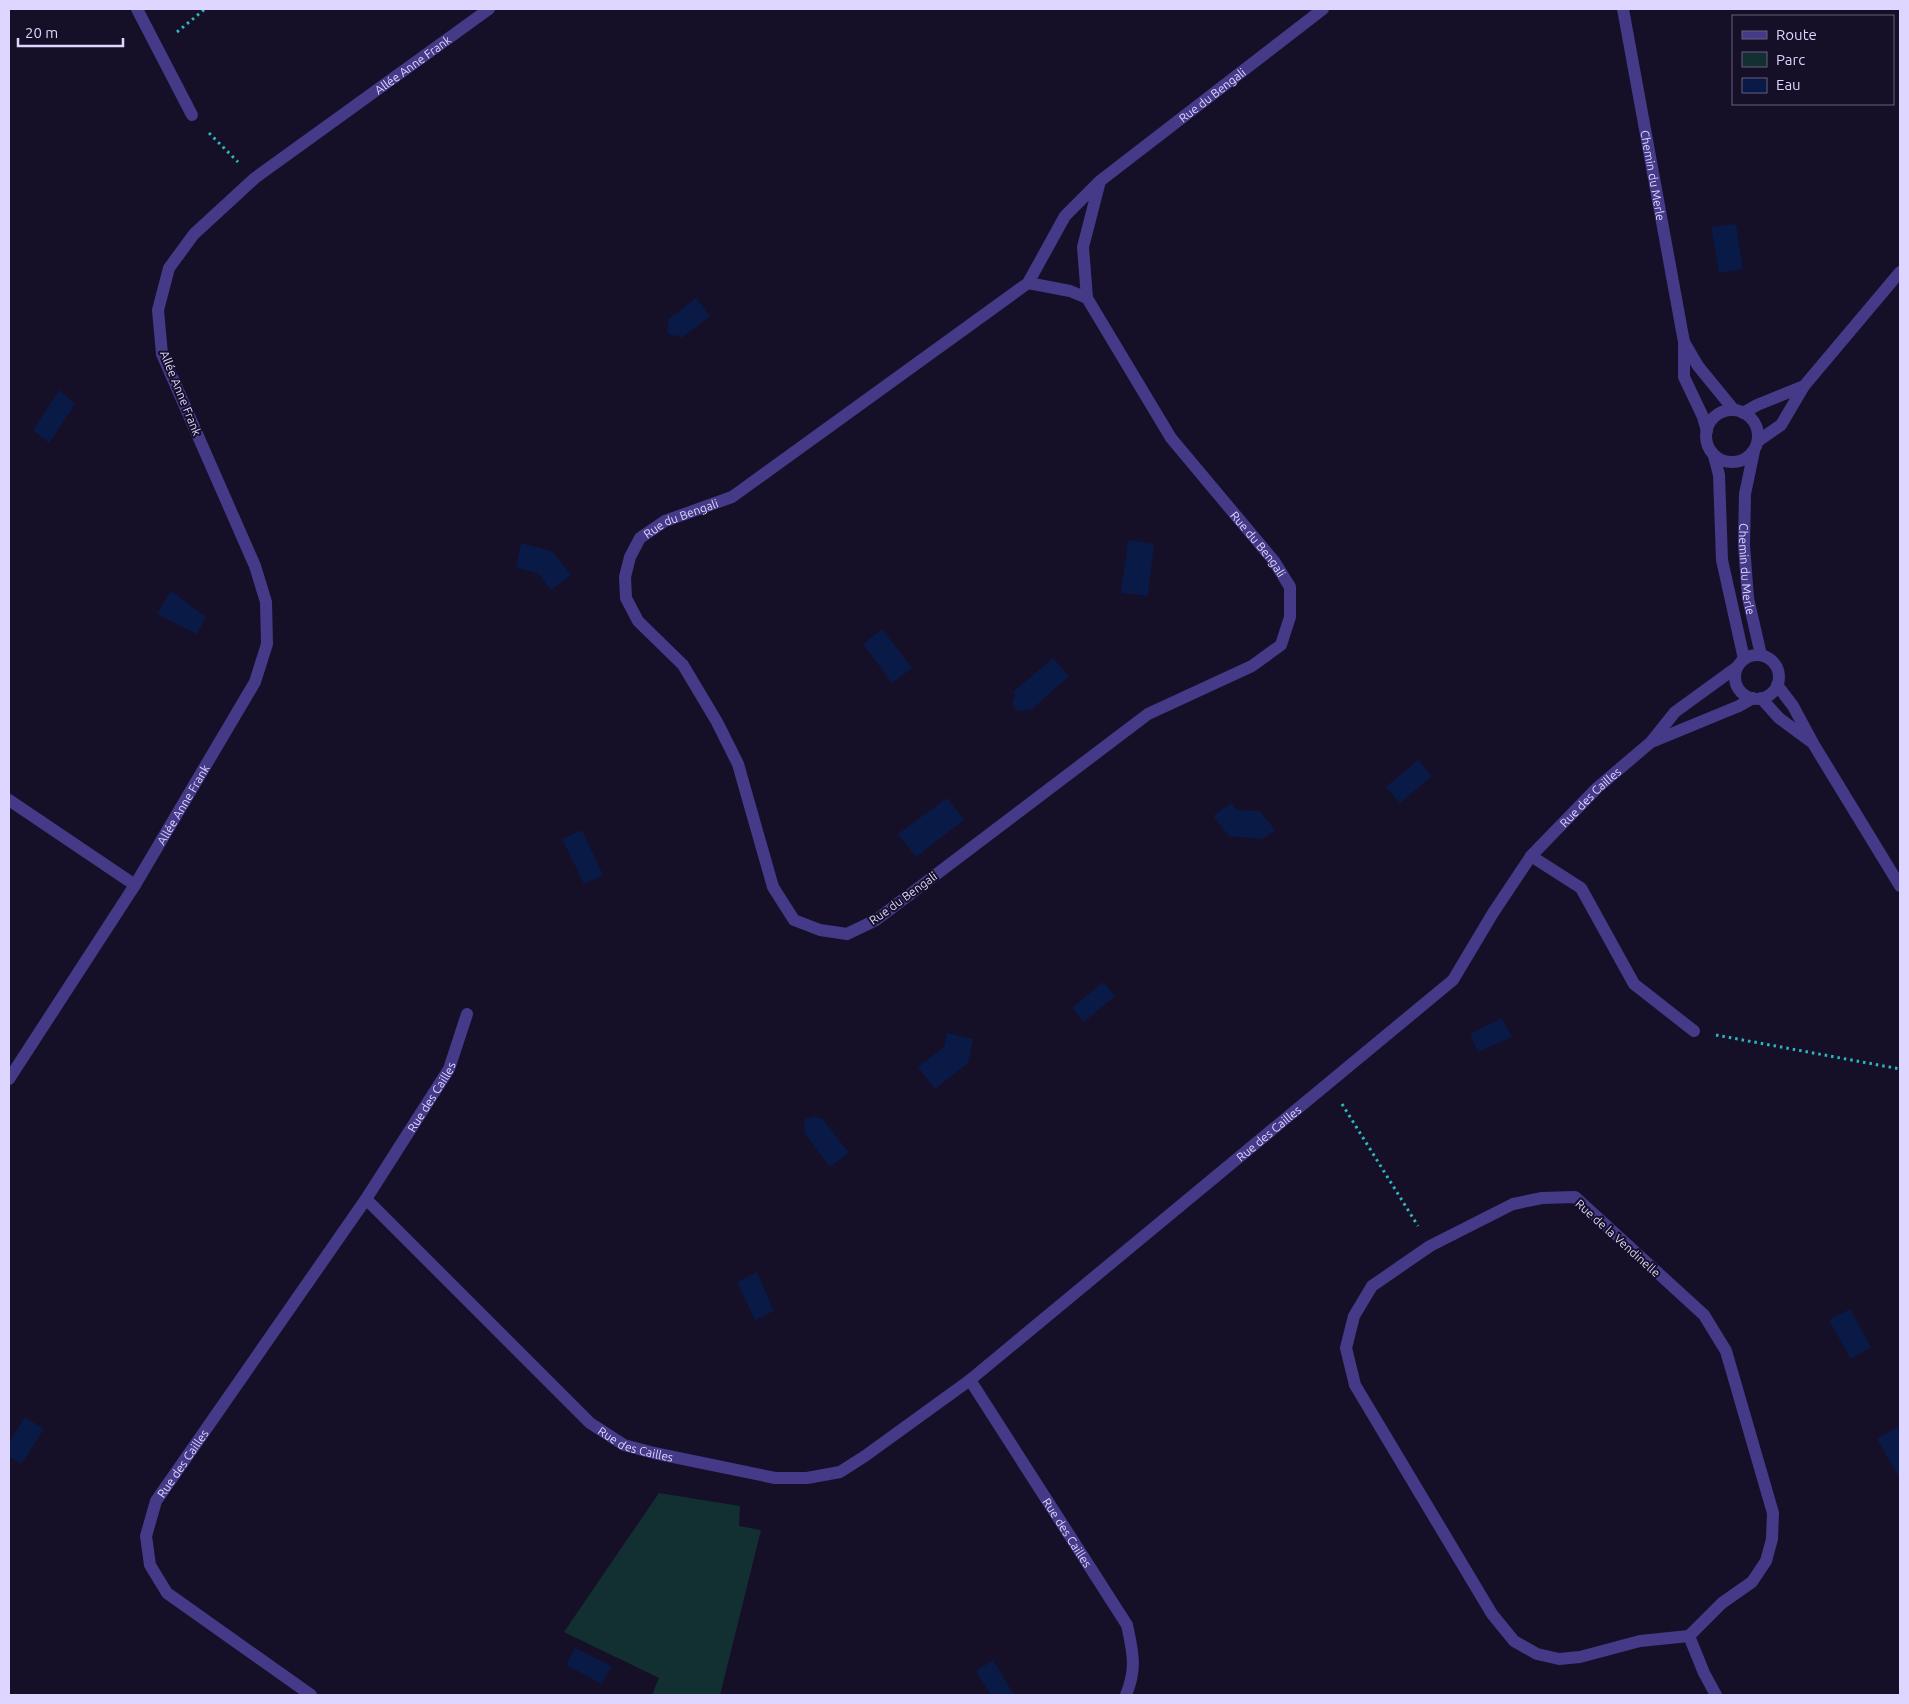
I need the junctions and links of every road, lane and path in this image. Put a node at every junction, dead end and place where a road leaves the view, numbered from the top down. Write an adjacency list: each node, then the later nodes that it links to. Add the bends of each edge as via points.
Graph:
1 (137, 9): 6 (street)
2 (205, 9): 6 (path)
3 (489, 9): 8 (street, Allée Anne Frank)
4 (1323, 9): 9 (street, Rue du Bengali)
5 (1623, 9): 13 (street, Chemin du Merle)
6 (157, 48): 7 (street)
7 (192, 115): 8 (path)
8 (254, 178): 27 (street, Allée Anne Frank, via 194,234 168,268 158,310 162,354 255,566 266,602 268,644 255,682)
9 (1100, 181): 11 (street, Rue du Bengali, via 1065,216); 12 (street, Rue du Bengali, via 1083,247)
10 (1900, 272): 14 (street)
11 (1028, 283): 12 (street, via 1070,291); 12 (street, Rue du Bengali, via 732,497 665,521 640,538 630,557 625,577 626,598 638,621 683,665 718,722 738,764 773,887 794,920 820,930 847,934 876,920 1148,714 1252,666 1281,645 1290,617 1290,587 1274,561 1171,438)
12 (1086, 298)
13 (1684, 342): 15 (street, Chemin du Merle, via 1698,366); 16 (street, Chemin du Merle, via 1684,377)
14 (1804, 386): 15 (street); 17 (street, via 1781,426)
15 (1738, 412): 16 (street, via 1725,411 1716,416); 17 (street, Chemin du Merle, via 1753,420 1758,430)
16 (1707, 431): 18 (street, Chemin du Merle, via 1706,440)
17 (1756, 446): 18 (street, via 1746,459 1736,462 1724,462); 19 (street, Chemin du Merle, via 1745,494 1744,545 1748,598)
18 (1714, 456): 20 (street, Chemin du Merle, via 1719,475 1722,560)
19 (1761, 655): 20 (street); 21 (street, Chemin du Merle, via 1776,666)
20 (1741, 663): 22 (street, Chemin du Merle, via 1736,683 1746,696); 23 (street, Rue des Cailles, via 1675,712)
21 (1777, 684): 22 (street, via 1773,691); 24 (street, Chemin du Merle)
22 (1757, 698): 23 (street, Rue des Cailles); 24 (street, Chemin du Merle)
23 (1652, 742): 26 (street, Rue des Cailles, via 1597,788)
24 (1814, 745): 28 (street, Chemin du Merle)
25 (9, 800): 27 (street)
26 (1531, 856): 30 (street, via 1581,888 1634,984); 33 (street, Rue des Cailles, via 1492,913 1453,980)
27 (135, 885): 32 (street, Allée Anne Frank)
28 (1900, 886)
29 (467, 1014): 34 (street, Rue des Cailles, via 449,1069)
30 (1694, 1031): 31 (path)
31 (1900, 1069)
32 (9, 1079)
33 (1328, 1082): 35 (path); 36 (street, Rue des Cailles)
34 (366, 1199): 36 (street, Rue des Cailles, via 590,1422 624,1445 775,1478 807,1478 840,1472); 38 (street, Rue des Cailles, via 156,1501 146,1536 150,1566 167,1593)
35 (1430, 1246): 37 (street, Rue de la Vendinelle, via 1372,1286 1354,1316 1346,1348 1355,1385 1492,1614 1514,1641 1537,1654 1559,1659 1580,1657 1640,1641); 37 (street, Rue de la Vendinelle, via 1513,1204 1542,1198 1575,1197 1704,1315 1726,1351 1773,1513 1772,1539 1766,1561 1752,1582 1722,1603)
36 (970, 1380): 39 (street, Rue des Cailles, via 1127,1626 1134,1658 1132,1680)
37 (1689, 1636): 40 (street)
38 (311, 1695)
39 (1126, 1695)
40 (1716, 1695)

